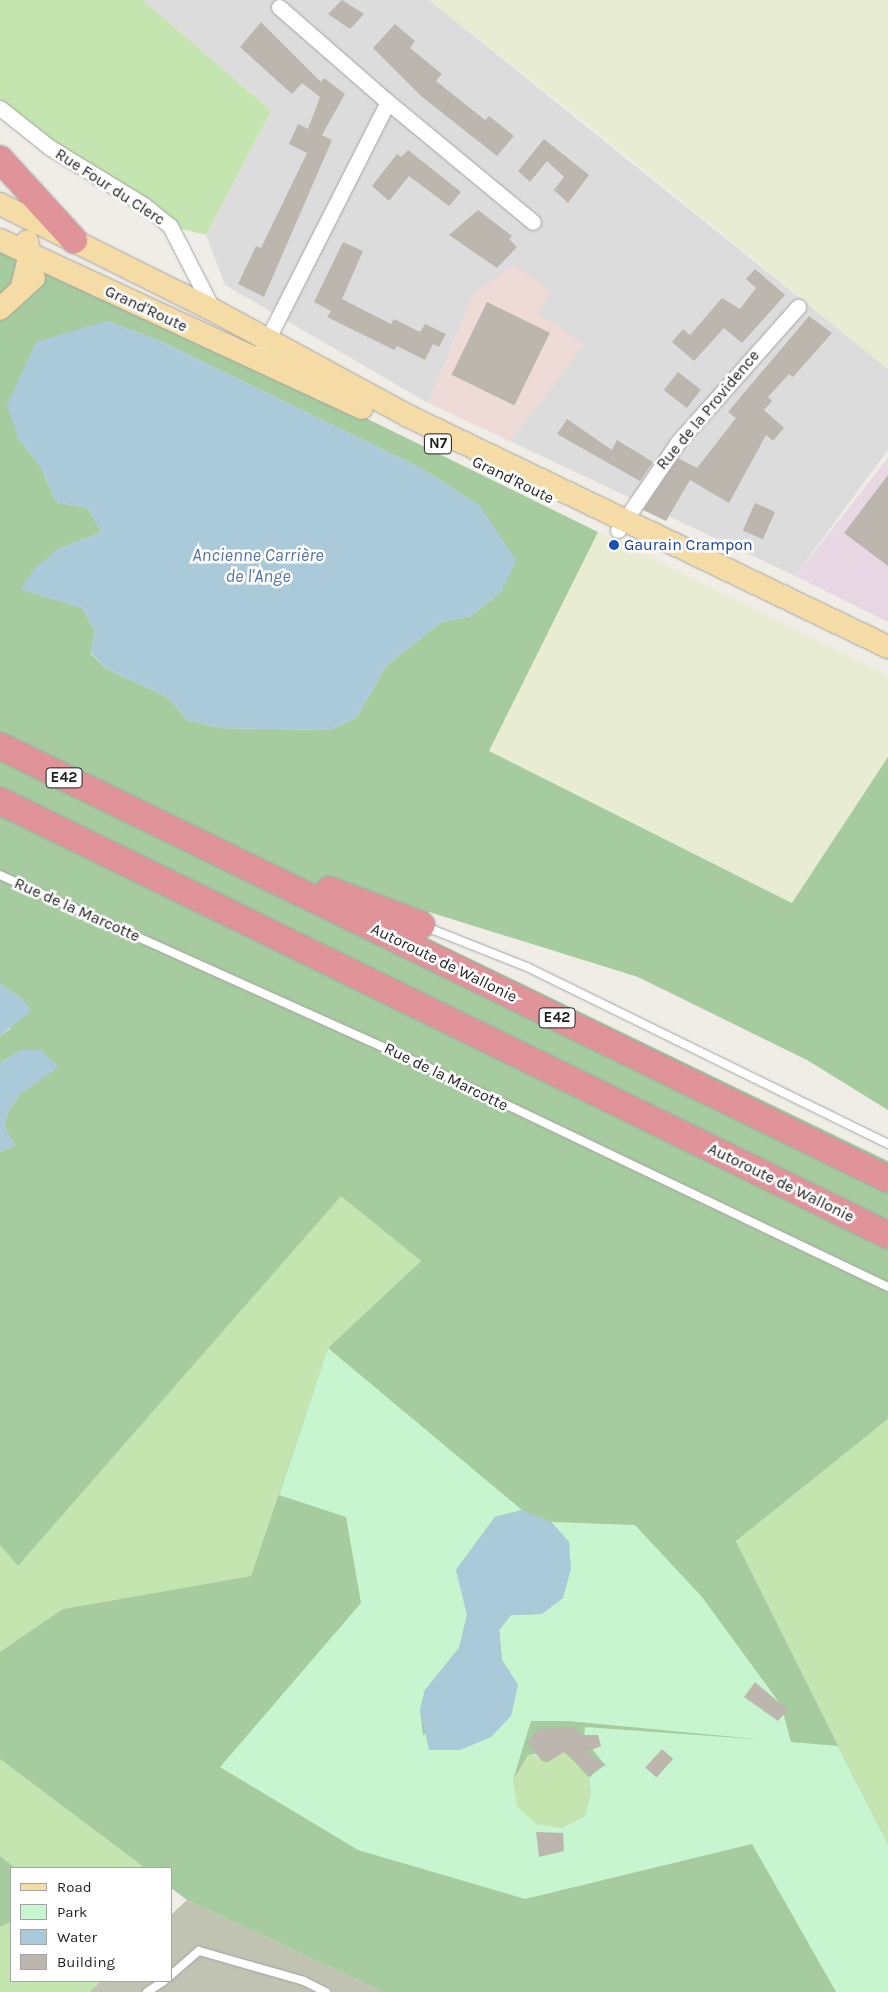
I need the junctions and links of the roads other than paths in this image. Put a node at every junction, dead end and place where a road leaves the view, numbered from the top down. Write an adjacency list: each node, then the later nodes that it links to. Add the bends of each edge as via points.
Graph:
1 (279, 7): 2 (street)
2 (388, 102): 6 (street); 15 (street)
3 (0, 108): 14 (street, Rue Four du Clerc, via 49,147 144,205 170,226)
4 (0, 159): 8 (highway)
5 (5, 206): 8 (main road, Grand'Route / N7); 9 (main road, via 24,227)
6 (533, 222)
7 (0, 240): 9 (main road, Grand'Route / N7)
8 (74, 240): 14 (main road, Grand'Route / N7)
9 (30, 254): 10 (main road, Grand'Route / N7); 11 (main road)
10 (60, 268): 11 (main road, via 37,275); 16 (main road, Grand'Route / N7)
11 (22, 286): 13 (main road)
12 (798, 307): 17 (street, Rue de la Providence, via 678,442)
13 (0, 310)
14 (213, 310): 15 (main road, Grand'Route / N7)
15 (268, 339): 16 (street); 17 (main road, Grand'Route / N7, via 408,416)
16 (257, 360): 17 (main road, Grand'Route / N7)
17 (621, 524): 18 (main road, Grand'Route / N7); 19 (main road, Grand'Route / N7)
18 (888, 647)
19 (888, 663)
20 (0, 746): 22 (highway, Autoroute de Wallonie / E42)
21 (0, 801): 27 (highway, Autoroute de Wallonie)
22 (226, 857): 24 (highway, via 299,879); 26 (highway, Autoroute de Wallonie / E42)
23 (0, 875): 28 (lane, Rue de la Marcotte, via 434,1070)
24 (422, 926): 25 (lane, via 527,967)
25 (888, 1144)
26 (888, 1179)
27 (888, 1235)
28 (888, 1287)
29 (172, 1974): 32 (lane, via 199,1951 304,1982)
30 (162, 1982): 31 (lane)
31 (147, 1992)
32 (326, 1992)

